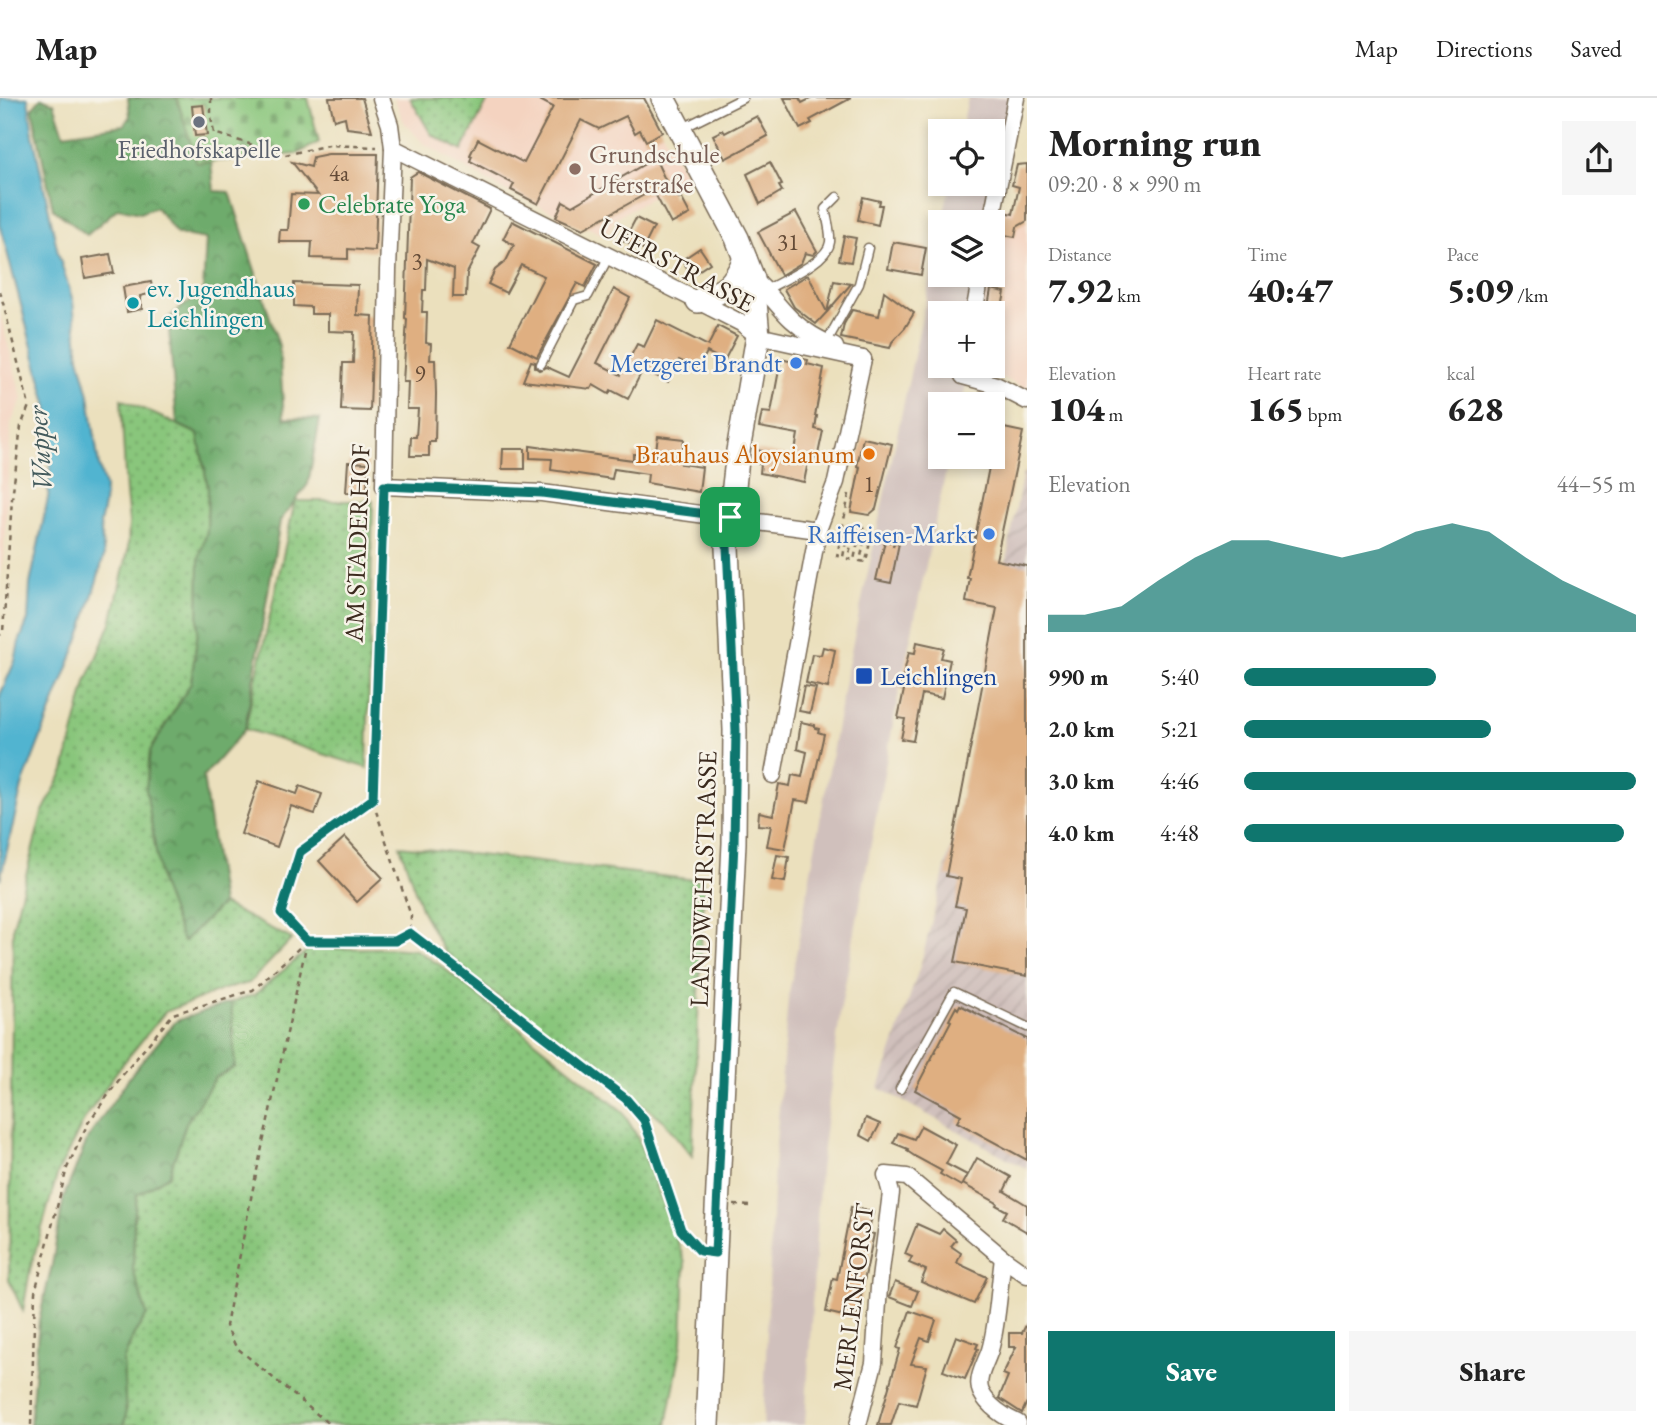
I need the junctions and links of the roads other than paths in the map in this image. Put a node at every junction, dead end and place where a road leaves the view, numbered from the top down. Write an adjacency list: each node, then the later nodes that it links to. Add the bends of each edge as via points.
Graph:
1 (381, 98): 6 (street)
2 (663, 98): 5 (main road, LANDWEHRSTRASSE)
3 (743, 98): 5 (lane)
4 (1016, 98): 8 (street)
5 (680, 130): 11 (main road, LANDWEHRSTRASSE)
6 (393, 148): 10 (street, UFERSTRASSE); 18 (street, AM STADERHOF, via 384,486 542,493)
7 (837, 197): 11 (lane, via 825,209 830,241 820,259)
8 (993, 210)
9 (867, 248): 14 (lane, via 859,284)
10 (609, 256): 12 (street, UFERSTRASSE); 15 (lane, via 588,296 574,300)
11 (755, 276): 12 (main road, via 736,280); 13 (main road, LANDWEHRSTRASSE); 14 (street, via 790,318)
12 (698, 301): 13 (street, UFERSTRASSE)
13 (758, 336): 14 (street); 18 (main road, LANDWEHRSTRASSE)
14 (825, 347): 19 (street, via 863,359 836,482)
15 (541, 364)
16 (978, 378): 17 (street)
17 (1026, 397)
18 (730, 517): 19 (street); 28 (main road, LANDWEHRSTRASSE, via 734,843)
19 (818, 530): 20 (street)
20 (773, 775)
21 (373, 799): 22 (lane, via 300,852 281,913)
22 (307, 941)
23 (1027, 1027): 24 (lane, via 954,992)
24 (900, 1088)
25 (1003, 1258): 26 (street); 27 (street, via 991,1348 980,1390 1005,1417); 29 (street, MERLENFORST, via 906,1177 886,1175 891,1194 874,1363)
26 (1027, 1275)
27 (1018, 1423)
28 (707, 1425)
29 (858, 1425)

